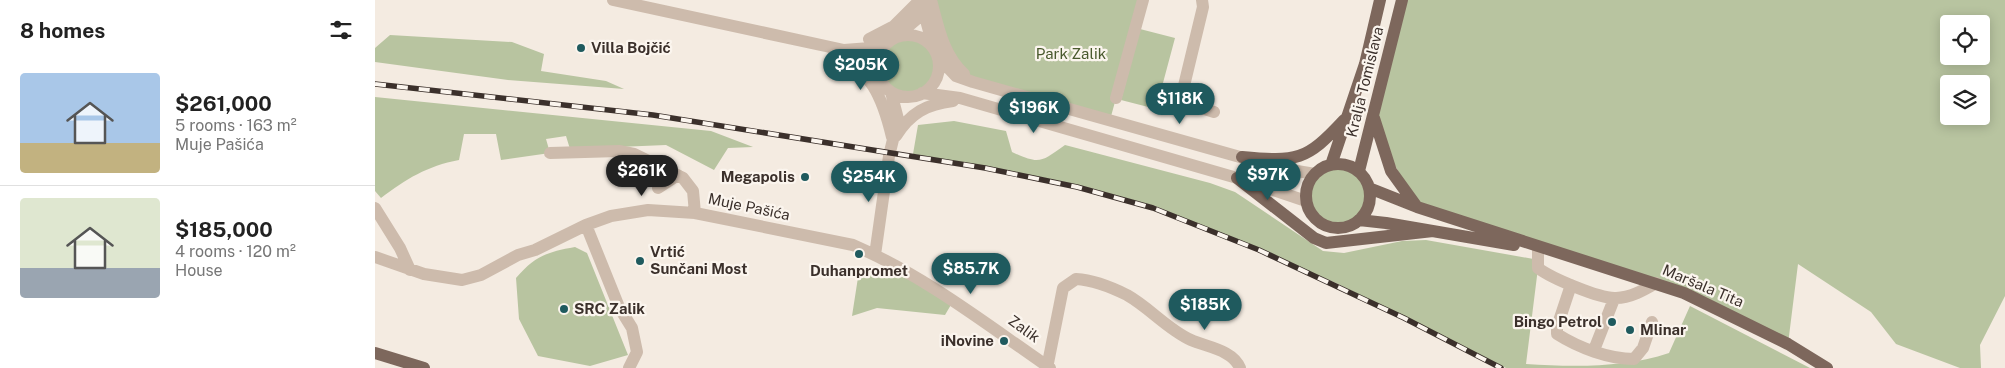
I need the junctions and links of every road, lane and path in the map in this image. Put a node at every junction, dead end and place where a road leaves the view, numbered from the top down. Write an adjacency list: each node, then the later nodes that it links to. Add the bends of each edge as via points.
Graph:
1 (613, 0): 11 (street)
2 (920, 0): 11 (street, via 895,26 880,35 861,42)
3 (927, 0): 9 (street)
4 (931, 0): 15 (street, via 948,53 955,66)
5 (1143, 0): 18 (street)
6 (1202, 0): 20 (street, via 1182,94 1189,104)
7 (1380, 0): 22 (main road, Kralja Tomislava)
8 (1402, 0): 21 (main road, Kralja Tomislava)
9 (924, 13): 10 (street); 13 (street)
10 (893, 38): 12 (street, via 871,48); 13 (street, via 918,36); 14 (street, via 877,57)
11 (824, 45): 12 (street); 24 (street, via 849,59 866,74 879,95)
12 (844, 50): 14 (street, via 859,58)
13 (936, 53): 15 (street, via 956,76); 17 (street, via 936,78 931,87)
14 (879, 78): 16 (street)
15 (973, 82): 26 (street)
16 (891, 92): 17 (street, via 908,97); 23 (street)
17 (920, 94): 19 (street); 23 (street)
18 (1116, 98)
19 (965, 100): 24 (street, via 926,107 911,115); 31 (street)
20 (1214, 112)
21 (1373, 116): 28 (main road, Kralja Tomislava); 35 (main road, via 1391,171)
22 (1348, 117): 26 (main road, via 1315,149 1301,157 1281,160); 27 (main road, Kralja Tomislava)
23 (898, 119): 24 (street)
24 (893, 140): 43 (street)
25 (549, 153): 30 (street, via 619,151 634,154)
26 (1242, 157): 29 (street)
27 (1331, 165): 28 (main road, via 1341,164); 29 (main road)
28 (1359, 171): 33 (main road)
29 (1315, 174): 34 (main road, via 1310,182)
30 (678, 175): 32 (street); 37 (street, via 693,191)
31 (1237, 178): 34 (street); 40 (main road, via 1314,238 1326,243)
32 (658, 188)
33 (1369, 188): 35 (main road, Maršala Tita); 38 (main road, via 1369,206)
34 (1307, 201): 38 (main road, via 1315,218 1332,228 1341,228)
35 (1417, 207): 42 (main road, Maršala Tita)
36 (375, 208): 45 (street, via 400,248)
37 (695, 213): 39 (street, Muje Pašića, via 648,210 620,214); 43 (street, Muje Pašića, via 853,245)
38 (1359, 220): 40 (main road, Maršala Tita)
39 (586, 225): 45 (street, Muje Pašića, via 481,275 462,280 443,279); 54 (street, via 619,307 632,328 637,352)
40 (1433, 231): 41 (main road, Maršala Tita)
41 (1538, 249): 42 (main road, Maršala Tita); 47 (street, via 1538,268)
42 (1559, 253): 46 (main road, Maršala Tita)
43 (875, 255): 52 (street, Zalik, via 917,277 984,320)
44 (375, 257): 45 (street, Muje Pašića)
45 (409, 270)
46 (1656, 283): 48 (street); 56 (main road, Maršala Tita, via 1749,324)
47 (1571, 285): 48 (street); 50 (street, via 1557,334)
48 (1614, 299): 50 (street)
49 (1652, 322): 50 (street, via 1643,348 1634,358 1619,359)
50 (1594, 350)
51 (375, 352): 53 (main road)
52 (1048, 367): 55 (street, via 1063,288 1076,279 1128,296 1172,330 1232,356)
53 (422, 368)
54 (629, 368)
55 (1240, 368)
56 (1827, 368)

